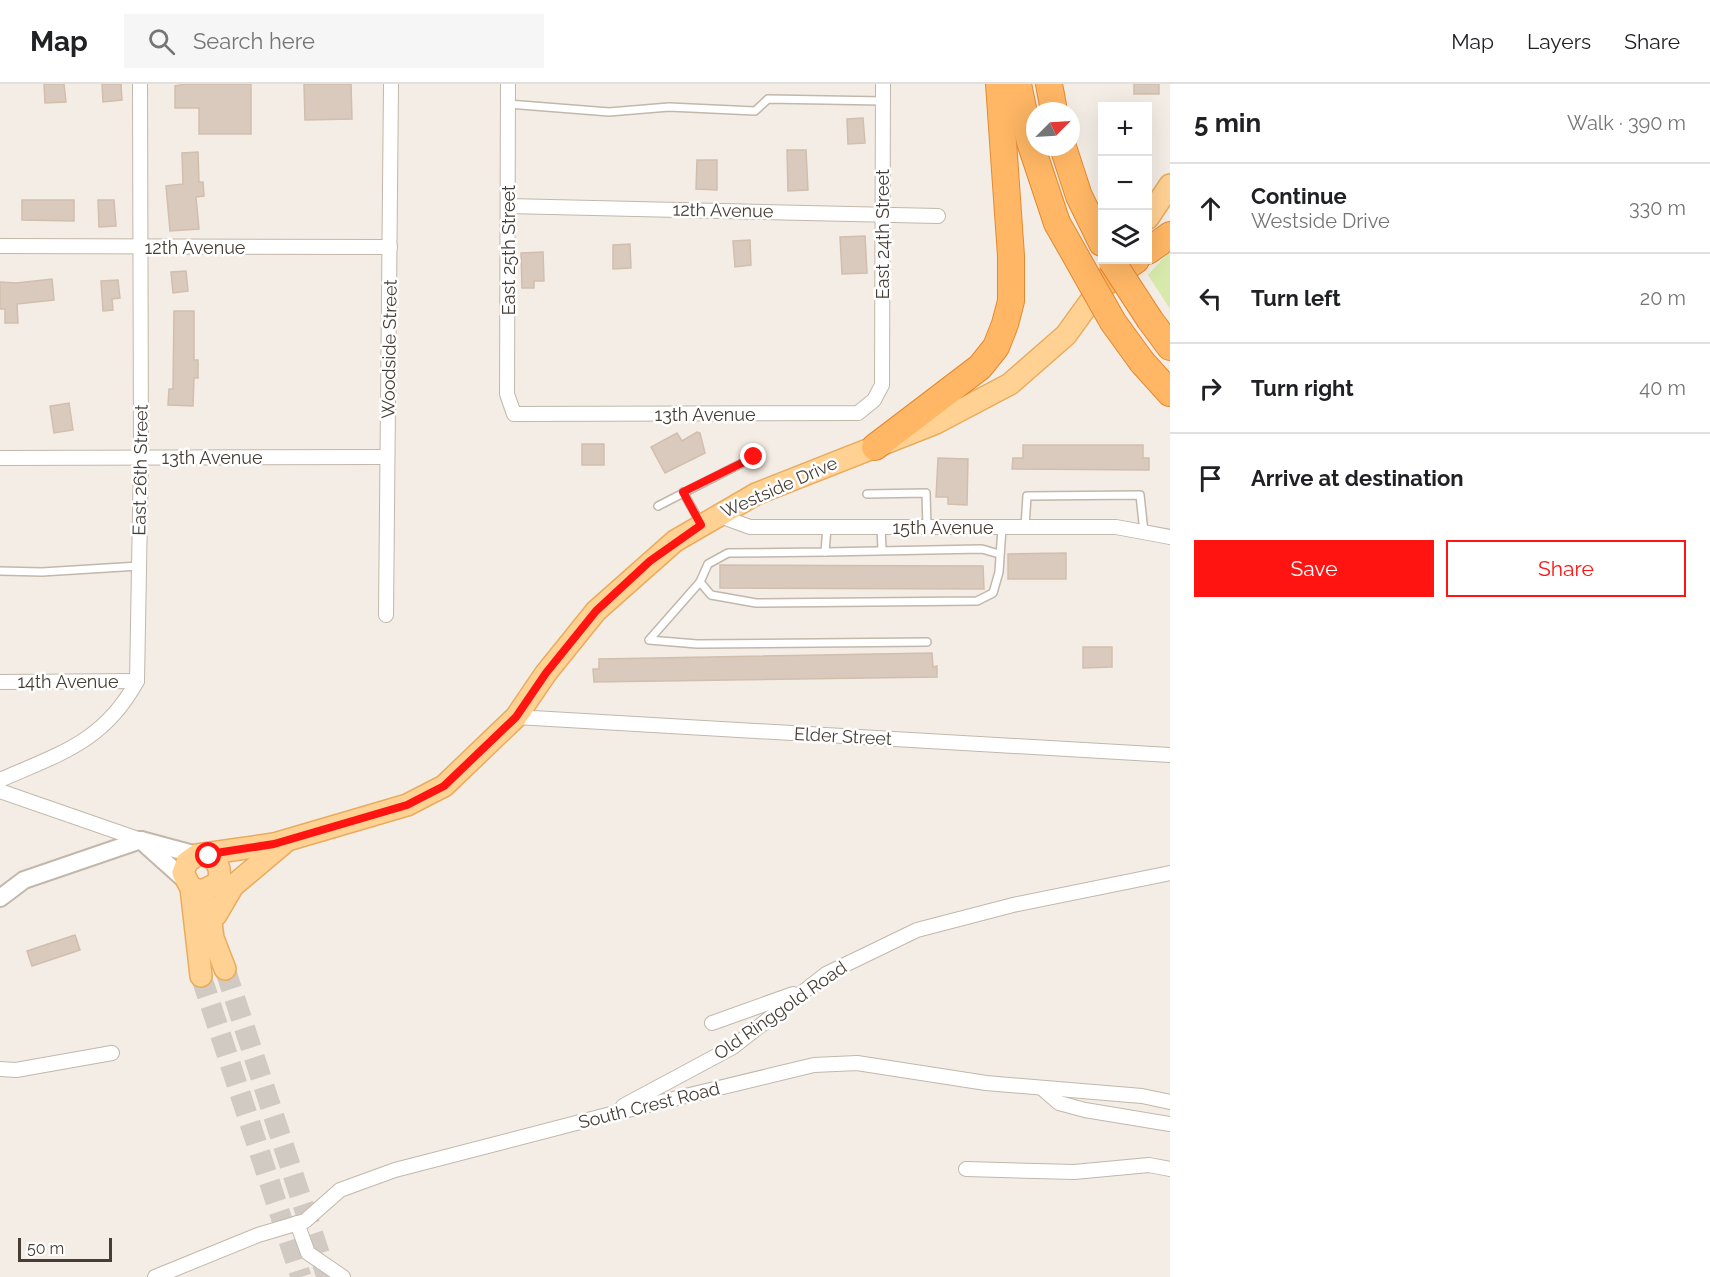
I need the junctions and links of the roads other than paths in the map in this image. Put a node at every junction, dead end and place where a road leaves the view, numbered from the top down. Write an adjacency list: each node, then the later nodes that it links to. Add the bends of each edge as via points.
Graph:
1 (140, 84): 17 (street, East 26th Street)
2 (391, 84): 18 (street, Woodside Street)
3 (508, 84): 7 (street, East 25th Street)
4 (883, 84): 6 (street, East 24th Street)
5 (1009, 95): 26 (highway, bridge, via 1057,223 1096,294 1142,362); 28 (highway, via 1011,302 1005,324 996,347 980,367)
6 (883, 101): 7 (lane, via 768,99 755,111 669,107 609,112); 12 (street, East 24th Street)
7 (508, 104): 10 (street, East 25th Street)
8 (1066, 156): 14 (highway)
9 (1170, 185): 11 (main road)
10 (508, 206): 12 (street, 12th Avenue); 27 (street, East 25th Street, via 507,394)
11 (1152, 212)
12 (881, 213): 13 (street, 12th Avenue); 25 (street, East 24th Street)
13 (938, 216)
14 (1098, 235)
15 (1170, 235): 19 (highway)
16 (0, 246): 17 (street, 12th Avenue)
17 (139, 247): 18 (street, 12th Avenue); 29 (street, East 26th Street)
18 (390, 247): 32 (street, Woodside Street)
19 (1152, 248)
20 (1114, 264): 24 (highway, bridge)
21 (1116, 264): 23 (main road, Westside Drive)
22 (1130, 264): 23 (highway)
23 (1103, 284): 28 (main road, Westside Drive, via 1066,334 1010,384 936,423)
24 (1163, 335)
25 (882, 385): 27 (street, 13th Avenue, via 874,400 858,413)
26 (1170, 393)
27 (514, 414)
28 (875, 447): 36 (main road, Westside Drive, via 756,494)
29 (141, 457): 31 (street, 13th Avenue); 32 (street, 13th Avenue); 47 (street, East 26th Street)
30 (754, 457): 33 (lane)
31 (0, 458)
32 (387, 458): 50 (street, Woodside Street)
33 (683, 492): 35 (lane); 36 (lane)
34 (867, 494): 39 (lane, via 926,493)
35 (658, 506)
36 (709, 520): 37 (street, 15th Avenue, via 750,527); 54 (main road, Westside Drive, via 650,561 596,611)
37 (827, 527): 38 (street, 15th Avenue); 45 (lane)
38 (881, 527): 39 (street, 15th Avenue); 44 (lane)
39 (927, 527): 40 (street, 15th Avenue)
40 (1002, 528): 41 (street, 15th Avenue); 46 (lane)
41 (1025, 528): 42 (street, 15th Avenue, via 1116,527); 42 (lane, via 1027,496 1140,495)
42 (1144, 532): 43 (street, 15th Avenue)
43 (1170, 537)
44 (882, 550): 45 (lane); 46 (lane, via 982,549)
45 (825, 552): 49 (lane, via 728,553 708,564)
46 (999, 554): 49 (lane, via 993,593 977,601 756,603 711,595)
47 (139, 566): 48 (lane); 52 (street, East 26th Street)
48 (0, 571)
49 (700, 582): 51 (lane, via 649,640 698,644)
50 (386, 615)
51 (927, 642)
52 (136, 681): 53 (street, 14th Avenue); 56 (street, East 26th Street, via 124,705 81,744)
53 (0, 682)
54 (516, 717): 55 (street, Elder Street); 59 (main road, Westside Drive, via 444,786 407,805)
55 (1170, 755)
56 (0, 780)
57 (0, 791): 58 (street)
58 (141, 840): 60 (street); 63 (street); 64 (street, via 24,880)
59 (280, 842): 60 (main road, Westside Drive); 62 (main road, Westside Drive); 65 (main road, via 233,886)
60 (200, 855): 62 (main road, via 218,865); 63 (main road, via 184,867)
61 (1170, 873): 68 (street, Old Ringgold Road, via 917,930 836,969)
62 (217, 882): 63 (main road, via 202,891); 65 (main road)
63 (188, 883): 67 (main road)
64 (0, 898)
65 (209, 920): 66 (main road)
66 (225, 969)
67 (201, 976)
68 (804, 991): 69 (street); 74 (street, Old Ringgold Road, via 733,1047)
69 (712, 1023)
70 (112, 1053): 71 (street, via 16,1070)
71 (0, 1069)
72 (1044, 1090): 73 (street, South Crest Road, via 1142,1096); 74 (street, South Crest Road, via 857,1063 814,1065); 75 (street, via 1059,1103 1076,1108)
73 (1170, 1102)
74 (607, 1115): 78 (street, South Crest Road, via 395,1170 340,1190)
75 (1170, 1124)
76 (966, 1169): 77 (street)
77 (1170, 1169)
78 (297, 1223): 79 (street, South Crest Road); 80 (street, via 308,1253)
79 (154, 1277)
80 (343, 1277)

